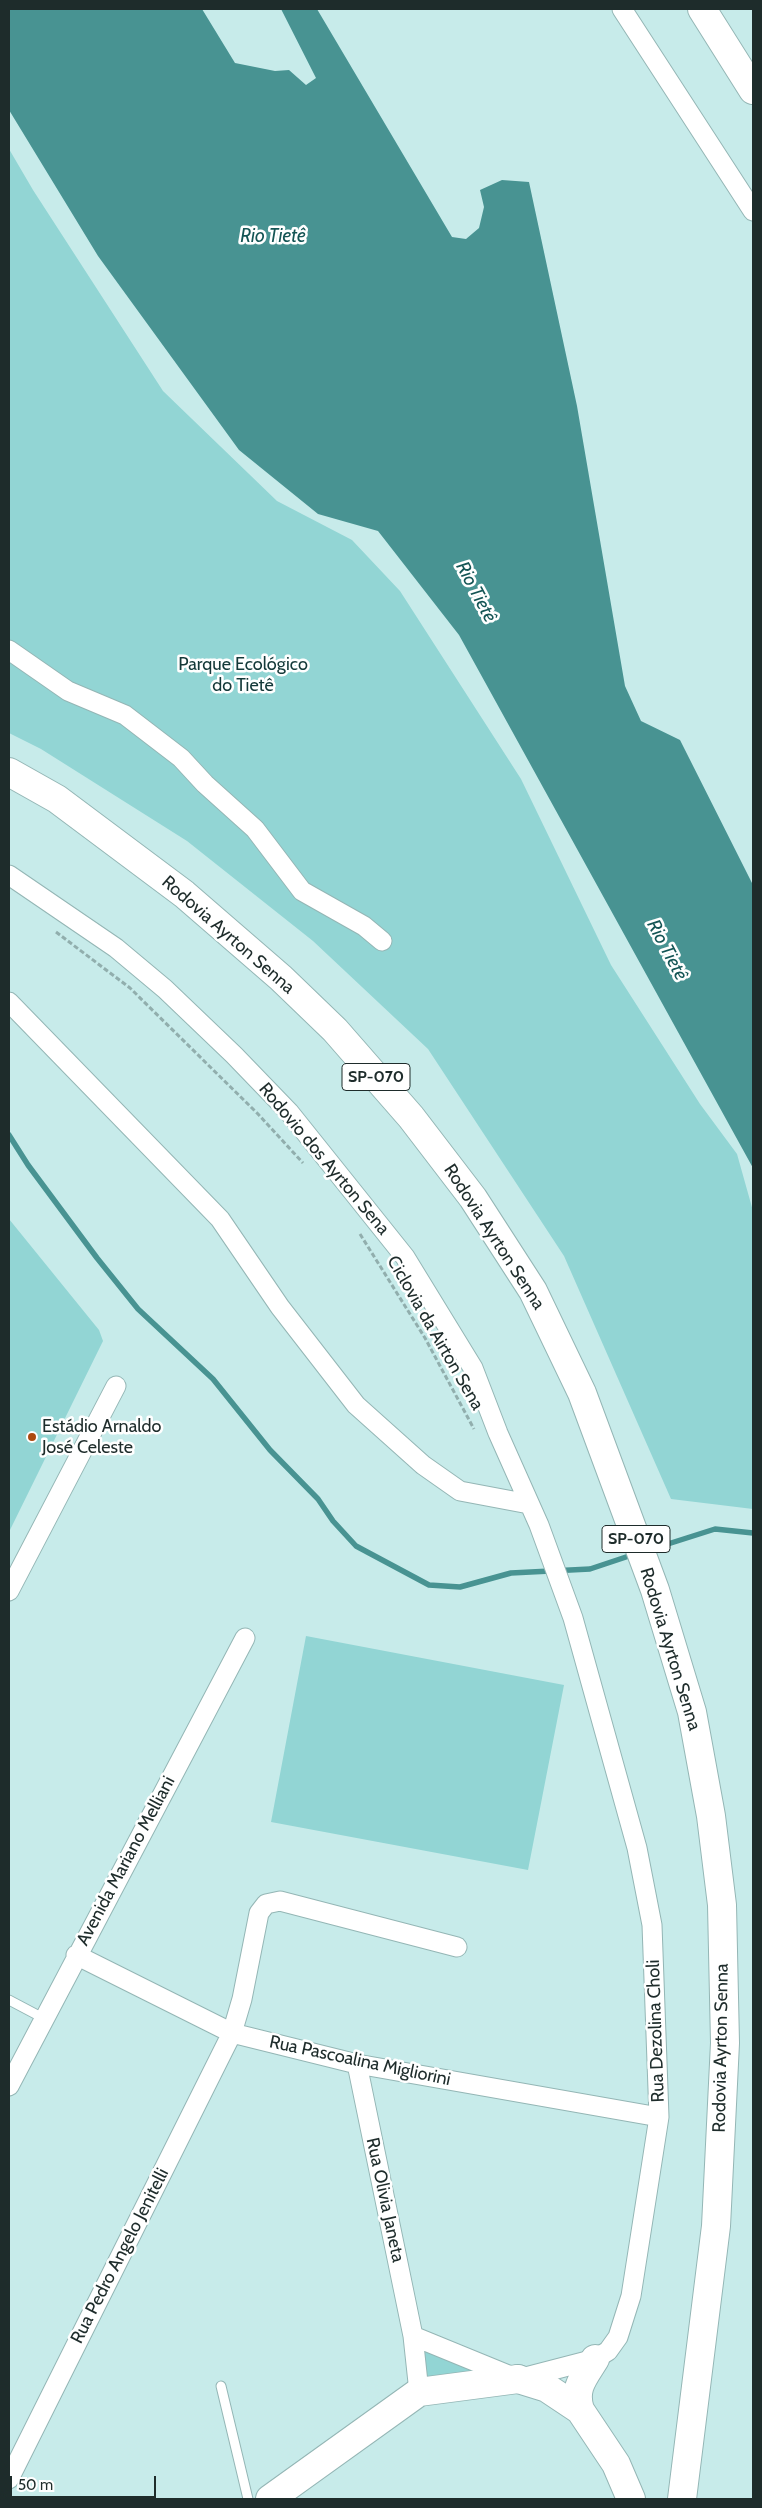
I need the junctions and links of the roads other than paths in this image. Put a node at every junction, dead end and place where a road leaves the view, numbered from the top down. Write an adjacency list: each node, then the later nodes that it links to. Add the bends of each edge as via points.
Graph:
1 (622, 9): 4 (street)
2 (702, 9): 3 (main road)
3 (753, 90)
4 (753, 211)
5 (9, 650): 8 (street, via 68,691 125,715 181,758 255,829 302,891 364,926)
6 (9, 772): 33 (main road, Rodovia Ayrton Senna / SP-070, via 57,799 184,894 335,1030 405,1110 473,1198 533,1291 582,1394 655,1590 692,1712 711,1816 722,1905 725,2044 716,2226)
7 (9, 875): 11 (street, Rodovio dos Ayrton Sena, via 116,948 234,1055 290,1112 405,1257 473,1368)
8 (382, 941)
9 (9, 1002): 11 (street, via 220,1219 280,1307 356,1405 423,1464 460,1491)
10 (116, 1386): 13 (street)
11 (529, 1504): 12 (street, Rodovio dos Ayrton Sena)
12 (539, 1525): 22 (street, Rua Dezolina Choli, via 573,1618 637,1848 652,1926)
13 (9, 1591)
14 (246, 1638): 16 (street, Avenida Mariano Melliani)
15 (457, 1947): 19 (street, Rua Pedro Angelo Jenitelli, via 280,1901 266,1904 258,1914 242,1999)
16 (76, 1955): 18 (street, Avenida Mariano Melliani); 19 (street, Rua Pascoalina Migliorini)
17 (9, 2000): 18 (lane)
18 (45, 2019): 21 (street, Avenida Mariano Melliani)
19 (232, 2033): 20 (street, Rua Pascoalina Migliorini); 29 (street, Rua Pedro Angelo Jenitelli)
20 (357, 2064): 22 (street, Rua Pascoalina Migliorini); 23 (street, Rua Olivia Janeta)
21 (9, 2086)
22 (659, 2116): 24 (street, Rua Dezolina Choli, via 627,2311 618,2337 608,2351)
23 (413, 2336): 25 (street); 27 (street, Rua Olivia Janeta)
24 (595, 2359): 25 (street, Rua Dezolina Choli); 28 (main road, via 580,2384 576,2398)
25 (518, 2379): 27 (main road); 28 (main road, via 547,2388)
26 (221, 2386): 30 (lane)
27 (419, 2392): 31 (main road)
28 (580, 2410): 32 (main road, via 616,2464)
29 (9, 2479)
30 (248, 2499)
31 (270, 2499)
32 (632, 2499)
33 (682, 2499)

